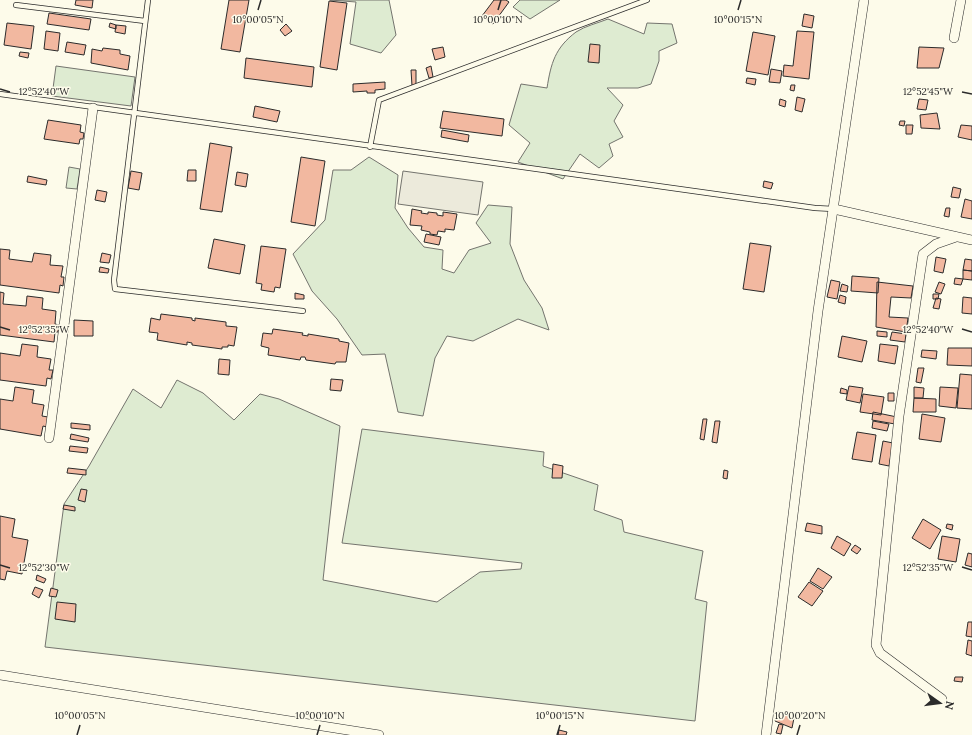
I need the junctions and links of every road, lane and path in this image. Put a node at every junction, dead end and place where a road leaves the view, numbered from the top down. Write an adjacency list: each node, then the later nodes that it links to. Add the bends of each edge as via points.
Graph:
1 (148, 0): 6 (lane)
2 (647, 0): 11 (lane, via 380,100)
3 (864, 0): 12 (street)
4 (961, 0): 7 (street)
5 (16, 5): 6 (lane)
6 (145, 21): 10 (lane)
7 (954, 38)
8 (0, 94): 9 (lane)
9 (93, 108): 10 (lane); 16 (street)
10 (133, 113): 11 (lane); 15 (lane, via 114,289)
11 (370, 147): 12 (lane, via 815,208)
12 (834, 208): 13 (street); 20 (street, via 818,311)
13 (956, 237): 14 (street); 18 (street, via 936,244 923,254 899,416 876,645 880,653)
14 (972, 240)
15 (303, 311)
16 (49, 438)
17 (0, 675): 19 (street)
18 (942, 699)
19 (378, 735)
20 (766, 735)

